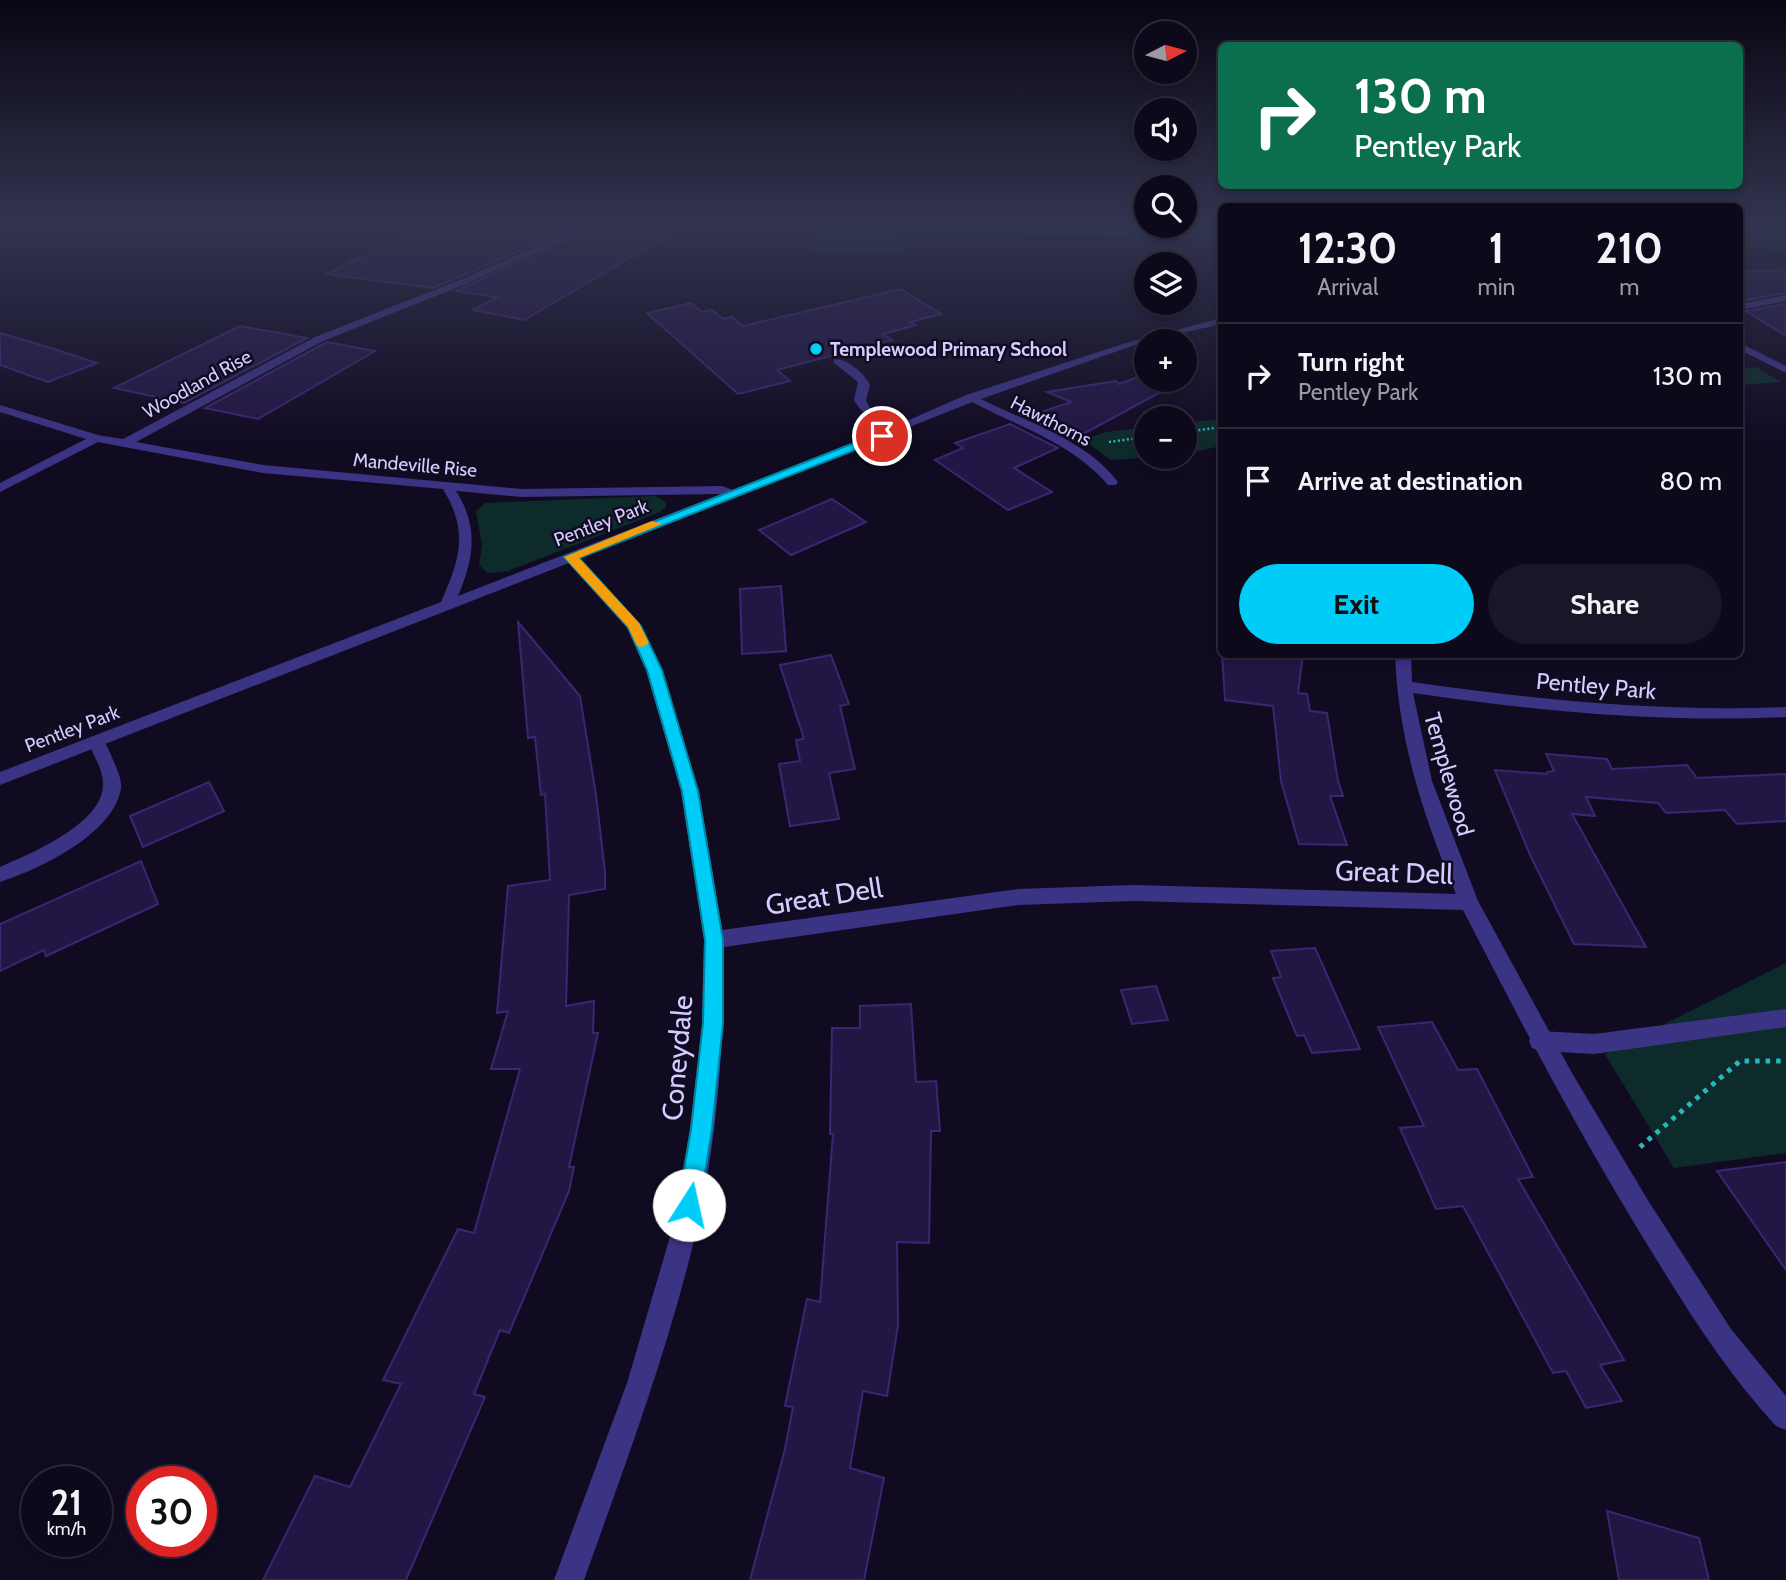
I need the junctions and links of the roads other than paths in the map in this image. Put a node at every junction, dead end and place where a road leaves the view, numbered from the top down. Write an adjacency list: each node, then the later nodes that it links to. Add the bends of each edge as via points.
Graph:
1 (426, 297): 12 (street, Woodland Rise, via 319,339)
2 (1786, 298): 3 (street)
3 (1743, 306)
4 (1218, 322): 8 (street, Pentley Park, via 1047,369)
5 (1743, 348): 7 (street)
6 (838, 361): 10 (street, via 863,380 860,400 867,413)
7 (1786, 370)
8 (970, 397): 10 (street, Pentley Park); 13 (street, Hawthorns, via 1066,444)
9 (0, 408): 11 (street, Mandeville Rise)
10 (897, 429): 16 (street, Pentley Park)
11 (96, 438): 12 (street, Mandeville Rise); 14 (street)
12 (123, 444): 15 (street, Mandeville Rise, via 263,469)
13 (1112, 482)
14 (0, 488)
15 (448, 488): 16 (street, Mandeville Rise, via 522,493 722,490); 18 (street, via 463,512 469,542)
16 (733, 494): 17 (street, Pentley Park)
17 (571, 557): 18 (street, Pentley Park); 26 (street, Coneydale, via 634,626 654,670 690,791)
18 (447, 604): 22 (street, Pentley Park)
19 (1403, 658): 20 (street, Templewood)
20 (1403, 687): 21 (street, Pentley Park, via 1614,713); 25 (street, Templewood, via 1416,758 1433,814)
21 (1786, 712)
22 (96, 742): 23 (street, Pentley Park); 24 (street, via 113,786 108,800 68,842)
23 (0, 779)
24 (0, 875)
25 (1469, 902): 26 (street, Great Dell, via 1133,893 1018,897); 28 (street, Great Dell)
26 (714, 940): 30 (street, Coneydale, via 713,1023 702,1129 684,1230 641,1383)
27 (1786, 1018): 28 (street, via 1594,1044)
28 (1541, 1041): 29 (street, Great Dell, via 1613,1169 1705,1313)
29 (1786, 1416)
30 (569, 1580)

